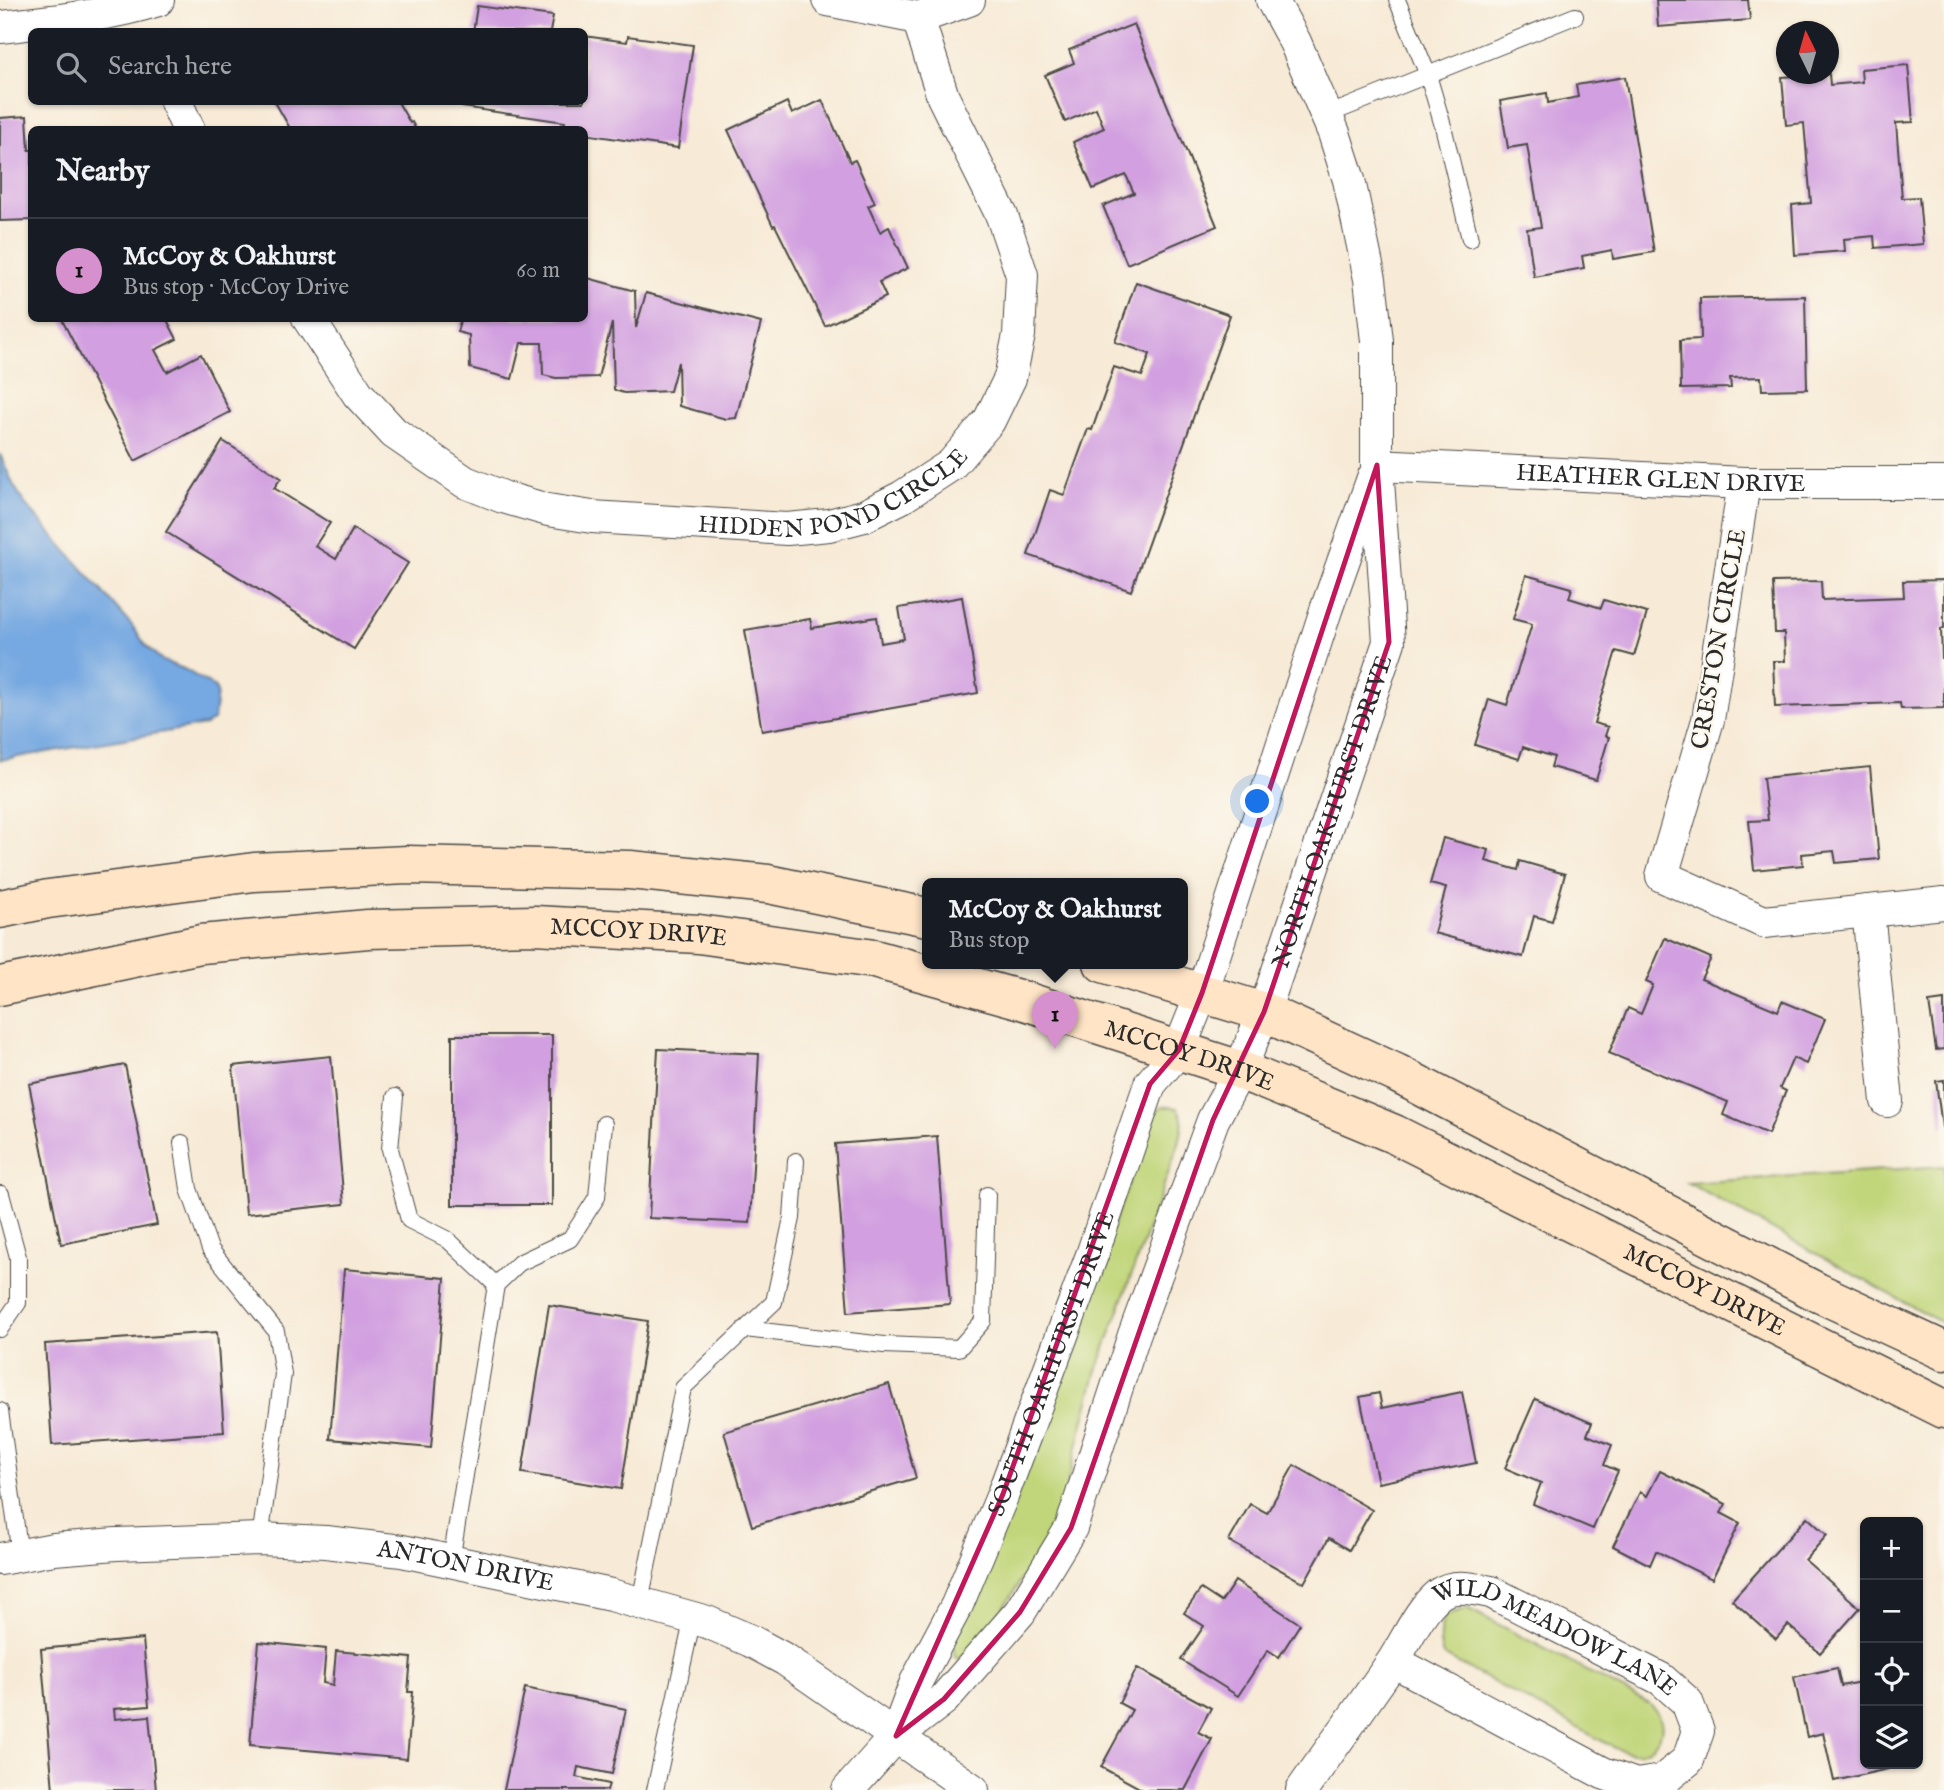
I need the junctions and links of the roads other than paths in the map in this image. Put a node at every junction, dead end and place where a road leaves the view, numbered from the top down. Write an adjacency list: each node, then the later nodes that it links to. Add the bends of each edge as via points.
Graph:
1 (828, 0): 7 (street)
2 (969, 0): 7 (street)
3 (1272, 0): 11 (street, NORTH OAKHURST DRIVE)
4 (1397, 0): 9 (lane)
5 (149, 12): 8 (street)
6 (1575, 16): 9 (lane)
7 (918, 18): 14 (street, HIDDEN POND CIRCLE, via 943,97 1002,216 1022,275 1019,335 1010,378 989,421 951,465 902,497 864,516 787,529 592,517 503,497 465,482 394,433 358,394)
8 (0, 27)
9 (1428, 75): 11 (lane); 13 (lane)
10 (177, 105): 12 (street)
11 (1327, 116): 15 (street, NORTH OAKHURST DRIVE, via 1349,180 1370,279 1377,341)
12 (187, 126)
13 (1470, 239)
14 (311, 322)
15 (1377, 465): 16 (street, HEATHER GLEN DRIVE); 24 (street, NORTH OAKHURST DRIVE); 25 (street, NORTH OAKHURST DRIVE, via 1389,642)
16 (1744, 483): 17 (street, HEATHER GLEN DRIVE); 20 (street, CRESTON CIRCLE, via 1708,720 1662,876 1764,922)
17 (1944, 483)
18 (1944, 903): 20 (street, CRESTON CIRCLE)
19 (0, 909): 21 (street, via 254,872 408,864 630,870 768,884)
20 (1868, 911): 29 (street)
21 (922, 916)
22 (1123, 969): 24 (street, MCCOY DRIVE)
23 (0, 986): 26 (street, MCCOY DRIVE, via 201,944 368,929 535,925 699,934 874,959)
24 (1202, 993): 25 (street, MCCOY DRIVE); 26 (street, SOUTH OAKHURST DRIVE)
25 (1264, 1012): 27 (street, NORTH OAKHURST DRIVE); 38 (street, MCCOY DRIVE, via 1396,1073 1805,1285)
26 (1179, 1050): 27 (street, MCCOY DRIVE); 47 (street, SOUTH OAKHURST DRIVE, via 1150,1084 1003,1494 957,1605 916,1682)
27 (1240, 1070): 39 (street, MCCOY DRIVE, via 1394,1134); 47 (street, SOUTH OAKHURST DRIVE, via 1204,1145 1134,1335 1071,1528 1020,1612 944,1699)
28 (395, 1097): 35 (lane, via 390,1149 409,1220 447,1239)
29 (1887, 1101)
30 (604, 1124): 35 (lane, via 597,1197 570,1239 519,1263)
31 (181, 1143): 41 (lane, via 189,1189 210,1249 276,1331 283,1374)
32 (796, 1161): 37 (lane, via 792,1218 774,1302)
33 (1, 1194): 36 (lane, via 18,1257 18,1303)
34 (987, 1195): 37 (lane, via 983,1321 959,1348 884,1345)
35 (496, 1285): 43 (lane)
36 (0, 1329)
37 (745, 1329): 44 (lane, via 683,1388)
38 (1944, 1351)
39 (1944, 1409)
40 (0, 1411): 42 (lane)
41 (260, 1539): 42 (street, ANTON DRIVE, via 116,1544); 43 (street, ANTON DRIVE, via 326,1542)
42 (10, 1557)
43 (451, 1561): 44 (street, ANTON DRIVE)
44 (640, 1602): 45 (street, ANTON DRIVE)
45 (693, 1617): 47 (street, ANTON DRIVE, via 786,1660); 48 (lane)
46 (1393, 1661): 46 (street, WILD MEADOW LANE, via 1603,1773 1636,1785 1662,1780 1688,1760 1698,1731 1687,1702 1661,1679 1491,1592 1461,1587 1440,1594); 51 (street, WILD MEADOW LANE)
47 (896, 1736): 49 (street, SOUTH OAKHURST DRIVE); 50 (street)
48 (655, 1790)
49 (848, 1790)
50 (973, 1790)
51 (1302, 1790)

